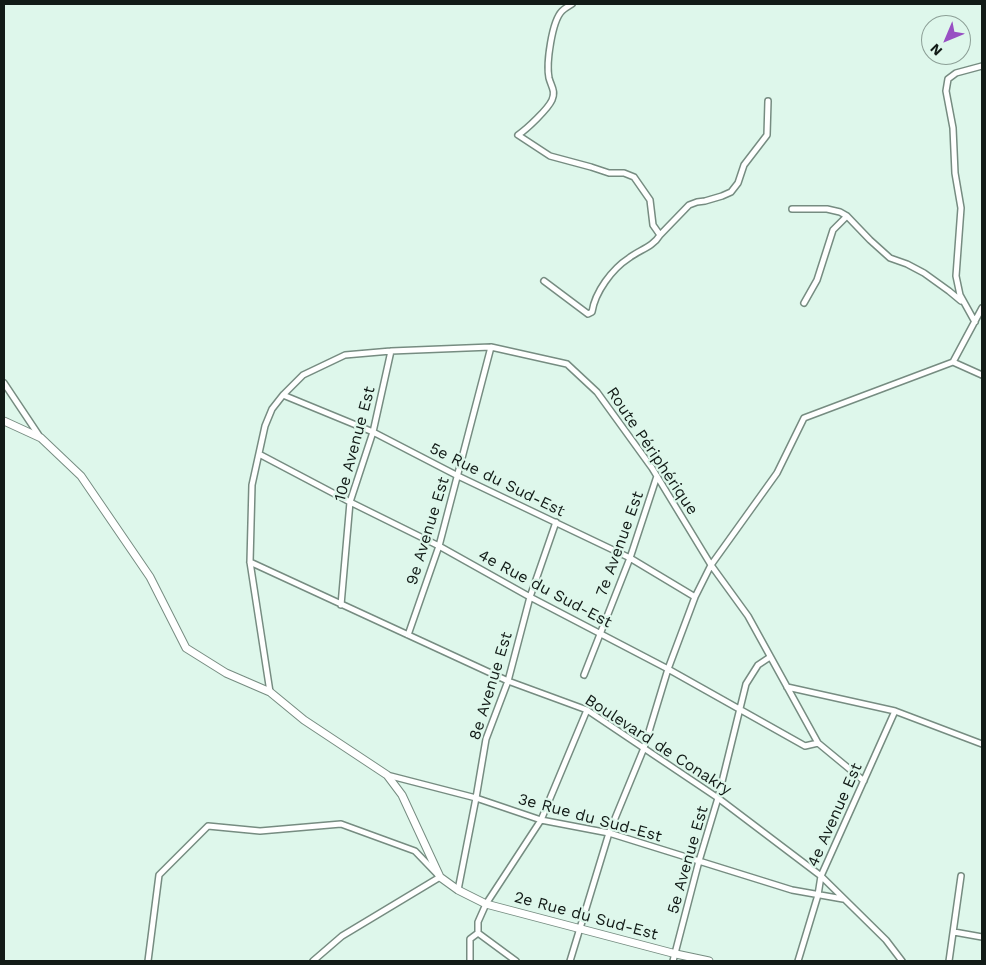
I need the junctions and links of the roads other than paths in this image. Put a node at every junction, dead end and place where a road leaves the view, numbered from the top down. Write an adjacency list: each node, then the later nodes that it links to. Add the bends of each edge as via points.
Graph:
1 (572, 4): 6 (street, via 561,11 554,28 548,61 554,91 552,100 518,136 550,156 634,178 650,200 653,225)
2 (982, 66): 10 (street, via 948,79 946,91 961,208 956,276)
3 (768, 101): 6 (street, via 767,135 744,164 738,183 731,192 690,205)
4 (792, 209): 5 (street, via 827,209)
5 (847, 216): 8 (street, via 833,230 817,280); 10 (street, via 890,258 907,264 938,283 960,300)
6 (660, 235): 7 (street, via 612,274 588,314)
7 (544, 281)
8 (804, 303)
9 (982, 308): 11 (street)
10 (967, 310): 11 (street)
11 (975, 322): 14 (street)
12 (491, 347): 13 (street, Route Périphérique); 22 (street, 9e Avenue Est); 23 (street, Route Périphérique, via 567,364 597,392)
13 (391, 351): 17 (street, Route Périphérique, via 344,355 303,375); 19 (street, 10e Avenue Est)
14 (953, 362): 15 (street); 29 (street, via 804,418 777,473)
15 (982, 375)
16 (4, 382): 20 (street)
17 (283, 394): 19 (street, 5e Rue du Sud-Est); 21 (street, Route Périphérique, via 265,426)
18 (4, 421): 20 (street)
19 (373, 432): 22 (street, 5e Rue du Sud-Est); 24 (street, 10e Avenue Est)
20 (40, 438): 40 (street, via 81,476 150,577 186,648 226,674)
21 (259, 454): 24 (street, 4e Rue du Sud-Est); 28 (street, Route Périphérique, via 252,485)
22 (458, 476): 25 (street, 5e Rue du Sud-Est); 26 (street, 9e Avenue Est)
23 (657, 476): 27 (street, 7e Avenue Est); 29 (street, Route Périphérique)
24 (350, 502): 26 (street, 4e Rue du Sud-Est); 32 (street, 10e Avenue Est)
25 (556, 522): 27 (street, 5e Rue du Sud-Est); 30 (street, 8e Avenue Est)
26 (439, 546): 30 (street, 4e Rue du Sud-Est); 34 (street, 9e Avenue Est)
27 (630, 558): 31 (street, 5e Rue du Sud-Est); 33 (street, 7e Avenue Est)
28 (250, 562): 32 (street, Boulevard de Conakry); 40 (street, Route Périphérique)
29 (712, 565): 31 (street); 35 (street, Route Périphérique, via 748,616)
30 (530, 597): 33 (street, 4e Rue du Sud-Est); 38 (street, 8e Avenue Est)
31 (695, 597): 36 (street)
32 (341, 605): 34 (street, Boulevard de Conakry)
33 (600, 632): 36 (street, 4e Rue du Sud-Est); 37 (street, 7e Avenue Est)
34 (408, 635): 38 (street, Boulevard de Conakry)
35 (770, 657): 39 (street, Route Périphérique); 42 (street, 5e Avenue Est, via 758,665 746,684)
36 (668, 669): 42 (street, 4e Rue du Sud-Est); 46 (street)
37 (584, 676)
38 (508, 681): 41 (street, Boulevard de Conakry); 49 (street, 8e Avenue Est, via 486,739)
39 (787, 687): 43 (street); 44 (street, Route Périphérique)
40 (270, 692): 47 (street, via 304,720)
41 (587, 710): 46 (street, Boulevard de Conakry); 51 (street)
42 (740, 710): 44 (street, 4e Rue du Sud-Est, via 805,746); 50 (street, 5e Avenue Est)
43 (895, 711): 45 (street); 48 (street, 4e Avenue Est)
44 (818, 743): 48 (street, Route Périphérique)
45 (982, 744)
46 (644, 748): 50 (street, Boulevard de Conakry); 52 (street)
47 (387, 775): 49 (street, 3e Rue du Sud-Est); 56 (street, via 402,794)
48 (864, 781): 54 (street, 4e Avenue Est)
49 (476, 798): 51 (street, 3e Rue du Sud-Est); 57 (street, 8e Avenue Est)
50 (718, 798): 53 (street, 5e Avenue Est); 54 (street, Boulevard de Conakry)
51 (541, 820): 52 (street, 3e Rue du Sud-Est); 60 (street)
52 (609, 833): 53 (street, 3e Rue du Sud-Est); 61 (street)
53 (699, 861): 58 (street, 3e Rue du Sud-Est); 65 (street, 5e Avenue Est)
54 (821, 876): 58 (street, 4e Avenue Est); 59 (street, Boulevard de Conakry)
55 (960, 876): 62 (street)
56 (440, 877): 57 (street, 2e Rue du Sud-Est); 67 (street, via 416,851 341,824 260,832 208,826 159,875); 68 (street, via 342,936)
57 (458, 890): 60 (street, 2e Rue du Sud-Est)
58 (818, 895): 59 (street, 3e Rue du Sud-Est); 73 (street, 4e Avenue Est)
59 (844, 899): 74 (street, Boulevard de Conakry, via 886,940)
60 (486, 904): 61 (street, 2e Rue du Sud-Est); 63 (street, via 478,922)
61 (579, 930): 65 (street, 2e Rue du Sud-Est); 71 (street)
62 (954, 932): 64 (street); 75 (street)
63 (478, 933): 69 (street, via 470,939); 70 (street)
64 (982, 937)
65 (674, 958): 66 (street, 2e Rue du Sud-Est)
66 (697, 960): 72 (street, 2e Rue du Sud-Est)
67 (148, 961)
68 (313, 961)
69 (470, 961)
70 (516, 961)
71 (570, 961)
72 (710, 961)
73 (798, 961)
74 (902, 961)
75 (949, 961)

